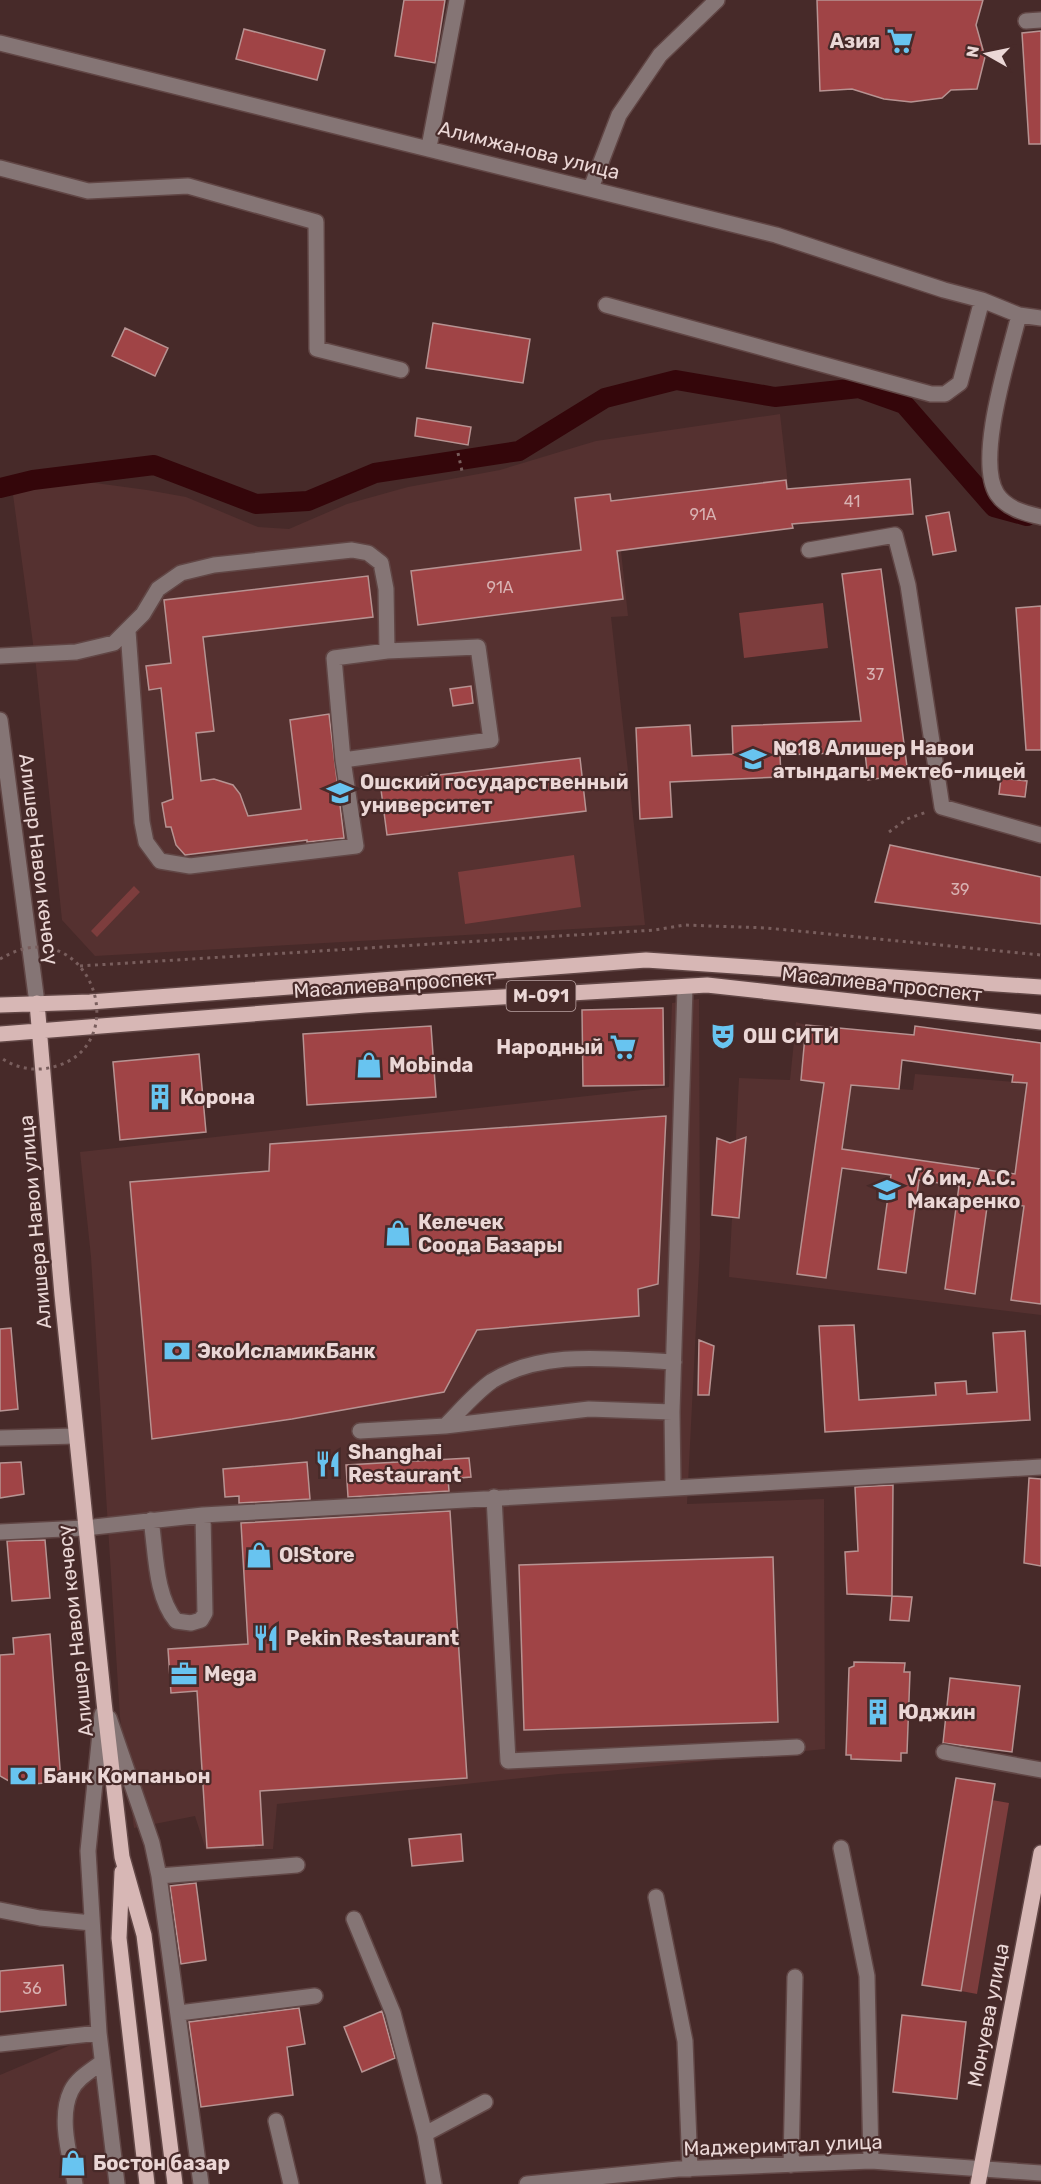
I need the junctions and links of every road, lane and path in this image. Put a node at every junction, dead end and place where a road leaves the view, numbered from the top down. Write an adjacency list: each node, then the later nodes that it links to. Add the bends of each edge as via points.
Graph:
1 (457, 0): 4 (street)
2 (717, 0): 6 (street, via 660,55 619,115)
3 (0, 43): 4 (street, Алимжанова улица)
4 (429, 147): 6 (street, Алимжанова улица)
5 (0, 168): 11 (street, via 88,191 188,186 316,222 317,349)
6 (591, 188): 7 (street, Алимжанова улица, via 776,235)
7 (982, 300): 8 (street, via 960,383 945,394 931,394); 9 (street, Алимжанова улица)
8 (606, 305)
9 (1019, 315): 10 (street, Алимжанова улица); 14 (street, via 993,427 990,471 994,489 1002,500 1018,511)
10 (1041, 318)
11 (400, 370)
12 (458, 453): 13 (path)
13 (462, 471)
14 (1041, 517)
15 (808, 550): 21 (street, via 895,536 908,585)
16 (128, 631): 17 (street, via 158,589 181,573 214,565 352,550 381,563 386,589); 18 (street, via 114,643 76,652); 20 (street, via 142,822 146,842 160,861 190,866 356,846)
17 (387, 651): 20 (street, via 334,658); 20 (street, via 478,647 491,740)
18 (0, 656)
19 (0, 720): 29 (street, Алишер Навои көчөсү)
20 (342, 760)
21 (942, 807): 22 (path, via 907,819); 23 (street)
22 (889, 832)
23 (1041, 835)
24 (1041, 955): 26 (path, via 767,928 684,925 655,930)
25 (0, 959): 26 (path, bridge, via 22,949 47,948 60,951)
26 (80, 966): 34 (path, bridge, via 90,979 98,1011 94,1027 79,1052 44,1069 17,1066)
27 (686, 987): 31 (main road, Масалиева проспект / М-091, via 708,985); 32 (main road, Масалиева проспект / М-091, via 365,1005); 35 (street)
28 (1041, 987): 29 (main road, Масалиева проспект / М-091, via 646,960)
29 (37, 1004): 30 (main road, М-091); 32 (main road, Алишера Навои улица)
30 (0, 1005)
31 (1041, 1022)
32 (39, 1032): 33 (main road, Масалиева проспект / М-091); 39 (main road, Алишера Навои улица)
33 (0, 1034)
34 (0, 1057)
35 (674, 1362): 36 (street); 37 (street, via 579,1358 531,1364 492,1382)
36 (672, 1412): 37 (street, via 589,1409); 42 (street)
37 (445, 1426): 38 (street)
38 (360, 1431)
39 (76, 1436): 40 (street); 46 (main road, Алишер Навои көчөсү)
40 (0, 1438)
41 (1041, 1467): 42 (street)
42 (673, 1487): 43 (street)
43 (494, 1497): 44 (street); 49 (street, via 508,1761)
44 (203, 1515): 45 (street); 45 (street, via 205,1613 201,1620 191,1623 176,1621 170,1614 162,1593)
45 (151, 1520): 46 (street)
46 (85, 1528): 47 (street); 48 (main road, Алишер Навои көчөсү)
47 (0, 1532)
48 (104, 1702): 54 (main road, Алишер Навои көчөсү); 56 (street, via 152,1843); 61 (street, via 88,1851)
49 (797, 1747)
50 (944, 1752): 51 (street)
51 (1041, 1770)
52 (841, 1848): 71 (street, via 867,1976)
53 (1041, 1853): 59 (main road, Монуева улица)
54 (122, 1857): 78 (main road, Алишер Навои көчөсү, via 119,1938); 79 (main road, Алишер Навои көчөсү, via 144,1935)
55 (297, 1865): 56 (street)
56 (159, 1876): 64 (street)
57 (656, 1897): 75 (street, via 685,2041)
58 (0, 1910): 61 (street)
59 (1035, 1916): 73 (main road, Монуева улица)
60 (354, 1919): 70 (street, via 393,2013)
61 (92, 1923): 65 (street)
62 (795, 1977): 72 (street)
63 (315, 1996): 64 (street)
64 (179, 2013): 80 (street)
65 (99, 2033): 66 (street); 67 (street)
66 (0, 2044)
67 (102, 2062): 76 (street, via 78,2081 67,2106 66,2130); 77 (street)
68 (485, 2102): 70 (street)
69 (276, 2121): 81 (street)
70 (426, 2134): 82 (street)
71 (871, 2161): 72 (street, Маджеримтал улица); 73 (street, Маджеримтал улица)
72 (791, 2165): 75 (street, Маджеримтал улица)
73 (979, 2168): 74 (street, Маджеримтал улица); 84 (main road, Монуева улица)
74 (1041, 2173)
75 (681, 2174): 83 (street, Маджеримтал улица)
76 (75, 2184)
77 (117, 2184)
78 (147, 2184)
79 (175, 2184)
80 (201, 2184)
81 (291, 2184)
82 (434, 2184)
83 (527, 2184)
84 (978, 2184)

